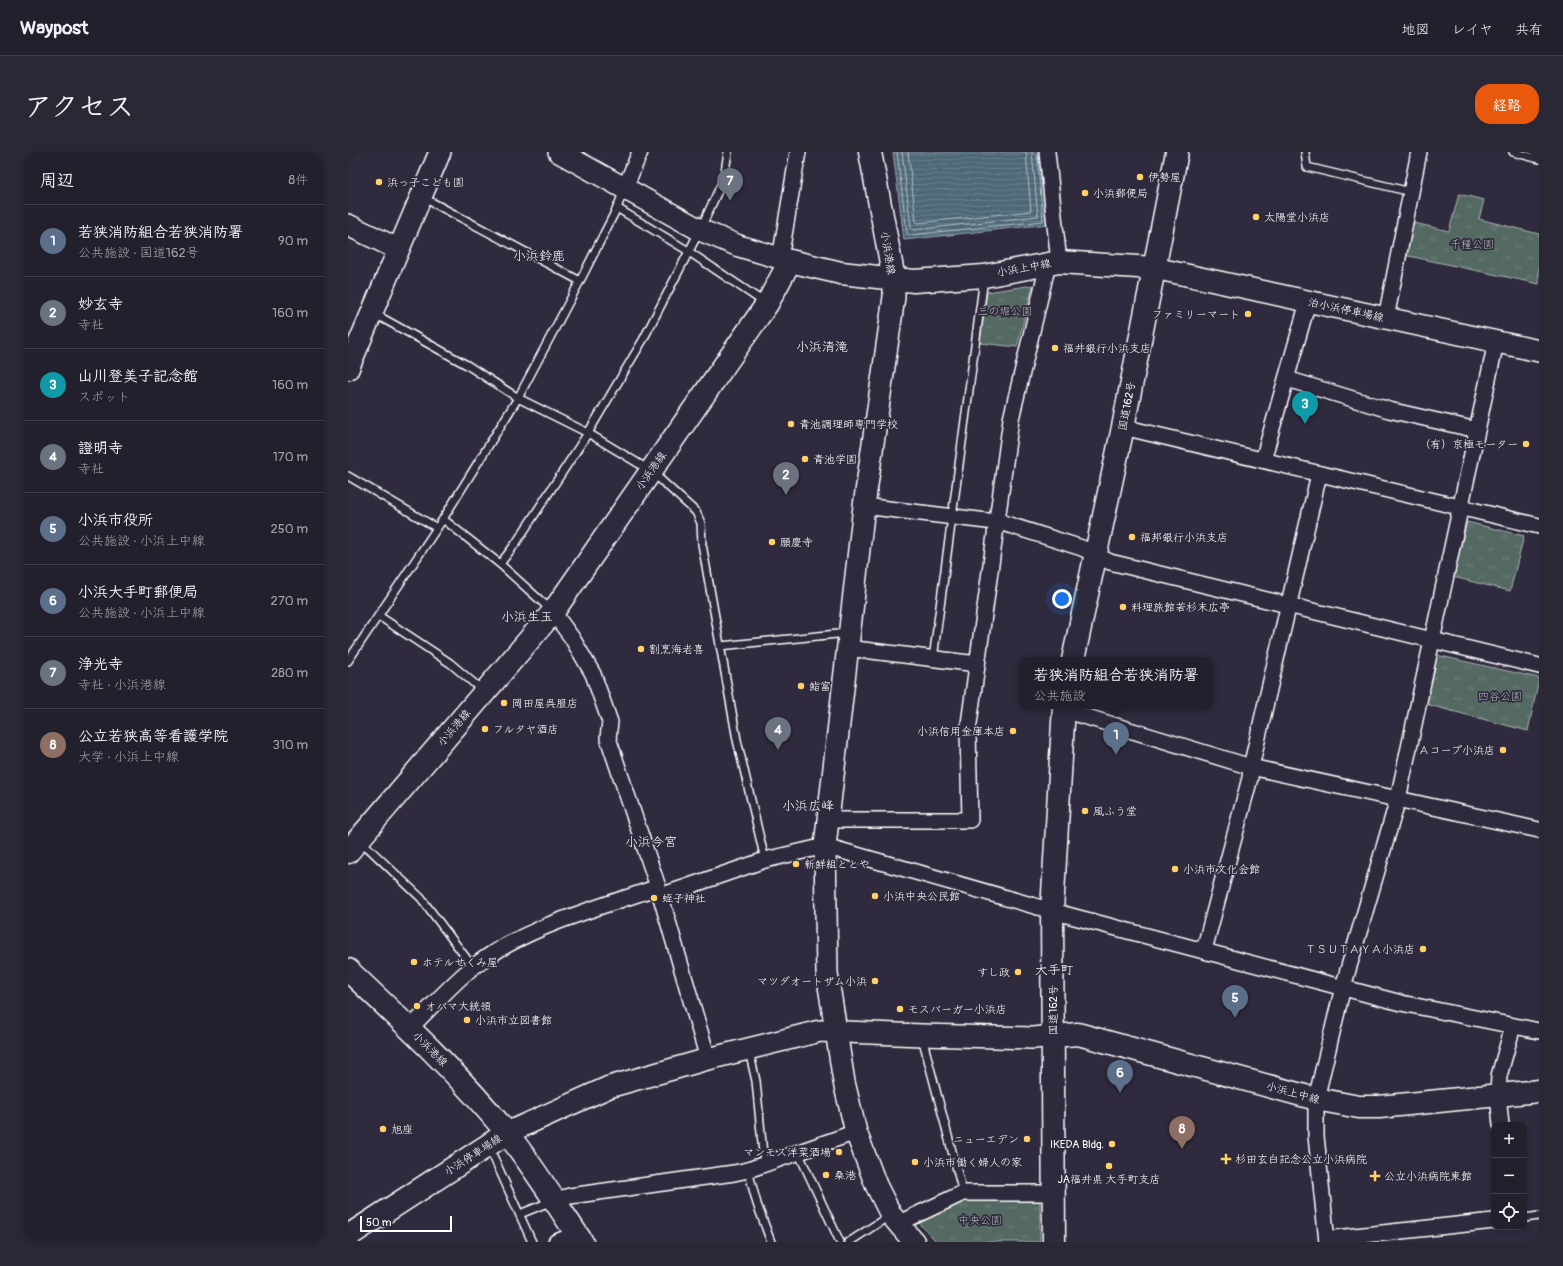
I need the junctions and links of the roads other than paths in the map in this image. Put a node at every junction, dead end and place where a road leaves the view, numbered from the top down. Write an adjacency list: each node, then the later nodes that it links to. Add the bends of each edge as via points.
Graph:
1 (440, 152): 14 (street)
2 (559, 152): 15 (street)
3 (640, 152): 15 (street)
4 (728, 152): 17 (lane, via 724,178)
5 (798, 152): 20 (street)
6 (870, 152): 24 (main road, 小浜港線)
7 (1047, 152): 21 (street)
8 (1177, 152): 22 (main road, 国道162号)
9 (1305, 152): 13 (lane, via 1307,167)
10 (1420, 152): 13 (street)
11 (1513, 152): 12 (lane)
12 (1539, 158)
13 (1411, 192): 29 (street)
14 (421, 196): 18 (street); 25 (lane)
15 (620, 199): 17 (street); 19 (lane); 25 (lane)
16 (348, 225): 18 (street)
17 (700, 230): 19 (lane); 20 (street)
18 (398, 249): 28 (street)
19 (688, 252): 27 (lane); 37 (lane, via 643,340)
20 (785, 260): 24 (main road, 小浜港線, via 841,273); 27 (main road, 小浜港線)
21 (1053, 263): 22 (main road, 小浜上中線); 23 (main road, 小浜上中線); 46 (street, via 1011,420)
22 (1154, 268): 26 (street, 泊小浜停車場線); 35 (main road, 国道162号)
23 (984, 276): 24 (main road, 小浜上中線); 44 (lane)
24 (894, 279): 42 (street, via 894,297)
25 (580, 282): 34 (lane)
26 (1308, 302): 29 (street, 泊小浜停車場線); 33 (street)
27 (766, 304): 39 (main road, 小浜港線)
28 (373, 312): 32 (street); 34 (lane)
29 (1386, 318): 30 (street, 泊小浜停車場線)
30 (1496, 342): 31 (street, 泊小浜停車場線); 36 (street)
31 (1539, 351)
32 (348, 369)
33 (1286, 379): 36 (street, via 1388,410); 38 (street)
34 (518, 398): 37 (lane); 45 (lane)
35 (1123, 427): 38 (street); 49 (main road, 国道162号)
36 (1477, 430): 43 (street)
37 (588, 432): 39 (lane); 50 (lane)
38 (1263, 460): 40 (street)
39 (651, 471): 52 (main road, 小浜港線); 56 (lane, via 696,512 701,522 702,544)
40 (1319, 474): 43 (street); 51 (street)
41 (348, 476): 48 (lane)
42 (864, 506): 44 (street); 55 (street)
43 (1461, 507): 47 (street); 54 (street)
44 (951, 517): 46 (street); 58 (lane)
45 (443, 519): 48 (lane); 50 (lane)
46 (997, 523): 49 (street, via 1082,548); 60 (street)
47 (1539, 526)
48 (437, 528): 53 (lane, via 387,600)
49 (1095, 556): 51 (street, via 1110,562); 57 (main road, 国道162号)
50 (500, 564): 52 (lane)
51 (1288, 606): 54 (street); 65 (street)
52 (553, 612): 62 (main road, 小浜港線); 72 (street, via 593,674 610,722 608,738)
53 (379, 616): 59 (lane); 62 (lane, via 450,663)
54 (1433, 640): 61 (street); 66 (street)
55 (848, 641): 56 (lane); 58 (street); 67 (street)
56 (720, 646): 71 (lane, via 737,740)
57 (1074, 657)
58 (933, 659): 60 (street)
59 (348, 661)
60 (977, 664): 67 (street, via 968,731 970,820)
61 (1539, 666)
62 (484, 692): 69 (main road, 小浜港線)
63 (1064, 709): 73 (main road, 国道162号)
64 (1067, 709): 65 (street)
65 (1251, 767): 66 (street); 74 (street)
66 (1398, 799): 68 (street); 77 (street)
67 (828, 820): 70 (street)
68 (1539, 830)
69 (354, 846): 75 (lane, via 421,898)
70 (825, 846): 71 (street); 73 (street); 81 (street, via 827,974)
71 (765, 860): 72 (street)
72 (659, 892): 75 (street, via 554,924 516,940); 85 (street)
73 (1052, 911): 74 (street); 83 (main road, 国道162号)
74 (1204, 950): 77 (street)
75 (473, 967): 79 (street)
76 (348, 970): 79 (main road, 小浜港線)
77 (1343, 987): 78 (street, via 1401,1003); 88 (street)
78 (1513, 1026): 80 (street); 87 (street, via 1499,1076)
79 (409, 1029): 91 (main road, 小浜港線, via 469,1088)
80 (1539, 1031)
81 (836, 1033): 82 (street); 84 (street, via 820,1031); 90 (street)
82 (922, 1035): 83 (street, via 1034,1038); 96 (lane)
83 (1053, 1036): 88 (main road, 小浜上中線, via 1078,1034); 97 (main road, 国道162号)
84 (748, 1049): 85 (street); 94 (lane, via 756,1081)
85 (708, 1059): 91 (street, via 609,1087)
86 (1539, 1091): 87 (main road, 小浜上中線)
87 (1498, 1095): 88 (main road, 小浜上中線, via 1379,1107 1359,1107); 89 (street)
88 (1316, 1099): 107 (street, via 1316,1136)
89 (1501, 1122)
90 (856, 1132): 93 (street); 102 (street, via 876,1185)
91 (507, 1133): 92 (main road, 小浜停車場線); 98 (main road, 小浜停車場線)
92 (488, 1145): 99 (lane); 104 (main road, 小浜停車場線)
93 (798, 1152): 94 (street); 111 (lane)
94 (764, 1164): 95 (street)
95 (748, 1170): 98 (street); 110 (lane, via 763,1225)
96 (963, 1193): 97 (street); 102 (street)
97 (1053, 1193): 114 (main road, 国道162号)
98 (555, 1200): 99 (lane); 105 (main road, 小浜停車場線)
99 (520, 1214): 108 (lane)
100 (1539, 1216): 101 (lane)
101 (1527, 1218)
102 (894, 1220): 112 (lane); 113 (street)
103 (1491, 1221): 106 (street)
104 (351, 1232)
105 (580, 1238): 109 (street)
106 (1379, 1238): 107 (street)
107 (1327, 1240)
108 (532, 1242)
109 (556, 1242)
110 (771, 1242)
111 (840, 1242)
112 (849, 1242)
113 (914, 1242)
114 (1054, 1242)

